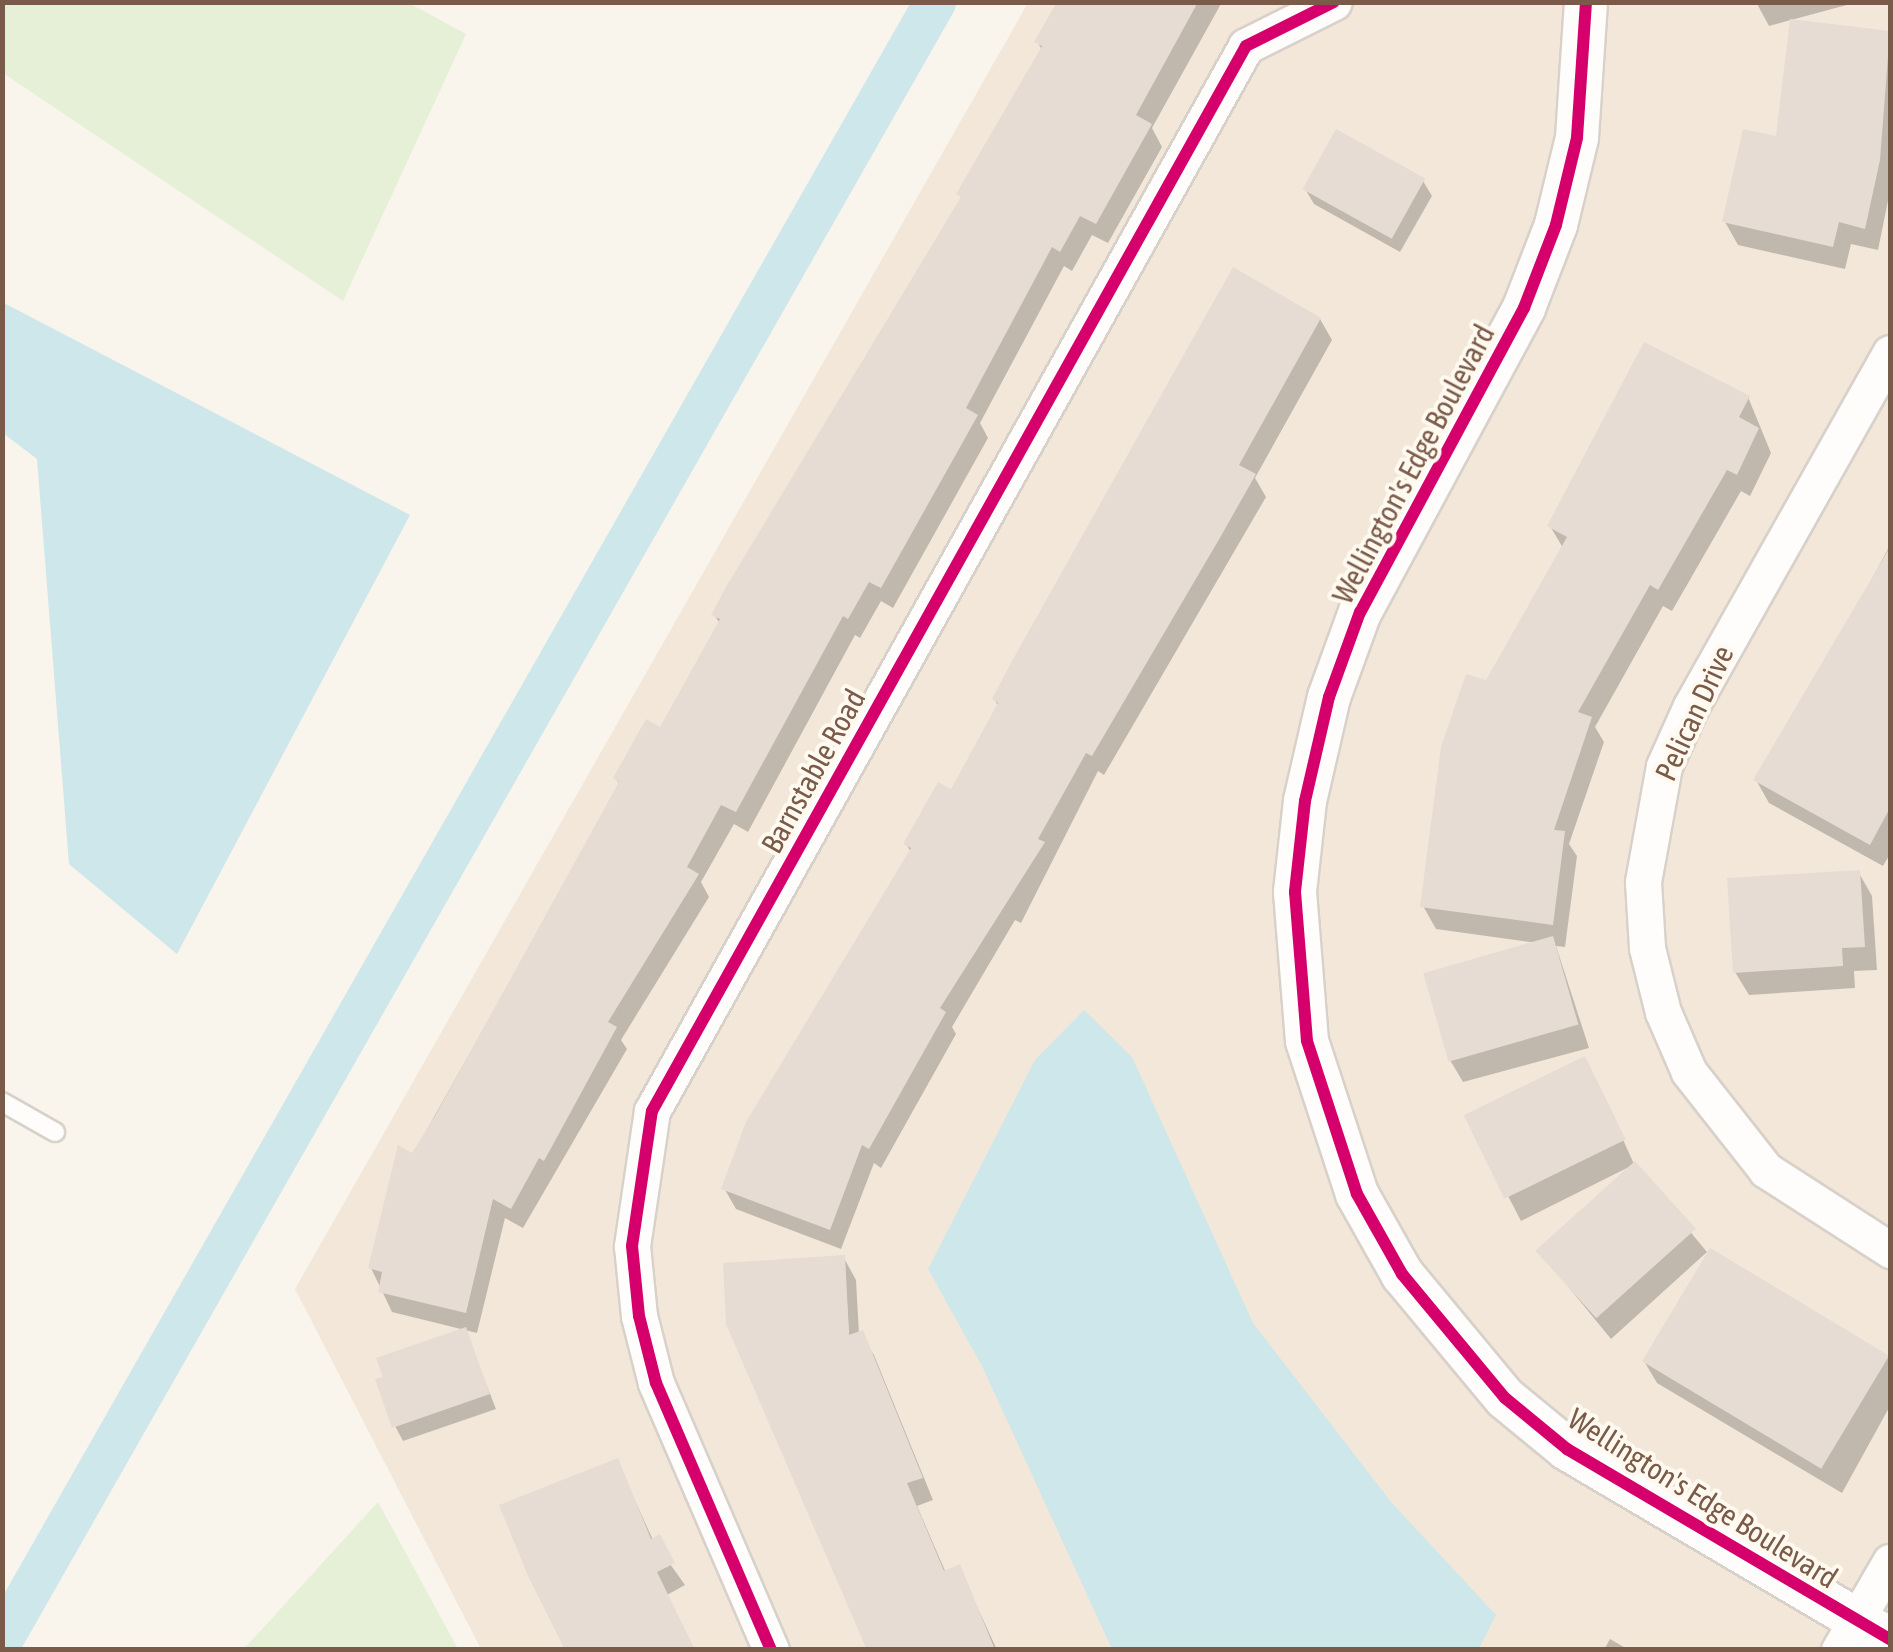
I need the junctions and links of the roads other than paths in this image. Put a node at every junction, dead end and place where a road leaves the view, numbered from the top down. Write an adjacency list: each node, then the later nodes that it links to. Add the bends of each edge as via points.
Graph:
1 (1334, 2): 9 (street, Barnstable Road, via 1246,46 652,1111 632,1246 639,1316 656,1383)
2 (1586, 2): 8 (street, Wellington's Edge Boulevard, via 1576,138 1556,225 1524,308 1360,612 1330,697 1304,800 1295,892 1307,1041 1328,1119 1366,1210 1421,1300 1505,1398 1567,1448)
3 (1890, 353): 6 (street, Pelican Drive, via 1691,706 1664,766 1643,882 1647,948 1688,1072 1766,1170)
4 (2, 1102): 5 (lane)
5 (55, 1132)
6 (1890, 1250)
7 (1890, 1562): 8 (street)
8 (1862, 1636)
9 (771, 1650)

